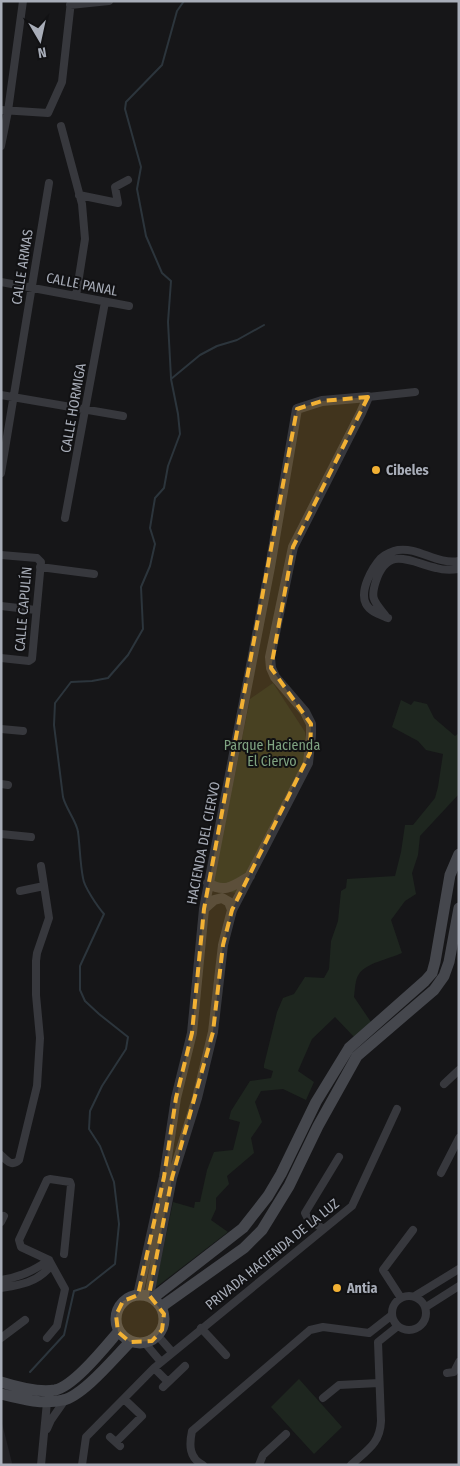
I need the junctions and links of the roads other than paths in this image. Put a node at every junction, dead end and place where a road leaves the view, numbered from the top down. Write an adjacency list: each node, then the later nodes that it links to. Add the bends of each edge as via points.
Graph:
1 (23, 1): 4 (street)
2 (109, 1): 3 (street)
3 (71, 3): 4 (street, via 62,82 48,113)
4 (5, 111): 6 (street)
5 (60, 126): 9 (street)
6 (1, 146)
7 (128, 180): 9 (street, via 115,187 118,203)
8 (49, 183): 11 (street, CALLE ARMAS)
9 (79, 195): 12 (street, via 85,239)
10 (1, 282): 11 (street, CALLE PANAL)
11 (32, 287): 12 (street, CALLE PANAL); 17 (street, CALLE ARMAS)
12 (76, 296): 13 (street, CALLE PANAL)
13 (105, 302): 14 (street, CALLE PANAL); 19 (street, CALLE HORMIGA)
14 (129, 306)
15 (415, 392): 18 (street, HACIENDA DEL CIERVO)
16 (1, 395): 17 (street)
17 (14, 397): 19 (street); 21 (street, CALLE ARMAS)
18 (368, 397): 26 (street, HACIENDA DEL CIERVO, via 322,401 297,409); 28 (street, via 293,547)
19 (85, 410): 20 (street); 22 (street, CALLE HORMIGA)
20 (123, 416)
21 (1, 473)
22 (65, 518)
23 (1, 555): 25 (street, CALLE CAPULÍN, via 37,558 41,562)
24 (459, 561): 27 (street, via 439,560 410,550 397,550 382,557 372,573 363,592 365,602 369,609 388,618 375,603 372,592 378,576 392,560 409,559 437,569)
25 (40, 567): 29 (street); 31 (street, CALLE CAPULÍN)
26 (270, 567): 28 (street, via 280,565); 40 (street, HACIENDA DEL CIERVO)
27 (459, 569)
28 (287, 571): 39 (street, via 270,656 271,668 311,724 310,754)
29 (94, 574)
30 (1, 606): 31 (street)
31 (36, 610): 32 (street, CALLE CAPULÍN, via 32,659)
32 (1, 658)
33 (1, 729): 34 (street)
34 (23, 731)
35 (1, 834): 36 (street)
36 (31, 837)
37 (459, 854): 57 (main road, via 450,875 432,973 349,1048 316,1102 268,1196 243,1228)
38 (41, 866): 41 (street)
39 (250, 876): 40 (street, via 227,888 216,888); 45 (street)
40 (208, 883): 44 (street, HACIENDA DEL CIERVO)
41 (44, 886): 42 (street); 52 (street, via 50,918 36,961 40,1038 37,1086 21,1156 17,1162 10,1163)
42 (20, 891)
43 (459, 908): 59 (main road, via 444,976 434,990 357,1056 289,1186 262,1230)
44 (204, 909): 45 (street, via 222,898 229,902); 49 (street, HACIENDA DEL CIERVO, via 192,1033)
45 (232, 910): 50 (street, via 223,945 213,1032)
46 (459, 1070): 47 (street)
47 (444, 1084)
48 (397, 1109): 55 (street, PRIVADA HACIENDA DE LA LUZ, via 352,1206)
49 (171, 1125): 50 (street); 65 (street, HACIENDA DEL CIERVO)
50 (187, 1130): 65 (street, via 172,1178)
51 (459, 1138): 54 (street)
52 (1, 1155)
53 (339, 1157): 55 (street, via 305,1213)
54 (441, 1174)
55 (323, 1229): 73 (street, PRIVADA HACIENDA DE LA LUZ)
56 (413, 1230): 67 (street, via 383,1270)
57 (224, 1244): 59 (street); 65 (main road)
58 (64, 1254): 60 (street, via 71,1185 70,1182 50,1179 19,1240 21,1247)
59 (235, 1255): 68 (main road)
60 (49, 1260): 62 (street, via 31,1272); 64 (street, via 48,1269 35,1280); 77 (street, via 66,1291 57,1326)
61 (459, 1269): 66 (street)
62 (1, 1280)
63 (459, 1286): 69 (street)
64 (1, 1288)
65 (147, 1296): 68 (main road); 74 (main road, via 129,1297 118,1308 115,1322)
66 (415, 1296): 67 (street); 69 (street)
67 (401, 1298): 70 (street, via 396,1302)
68 (161, 1307): 75 (main road, via 164,1322)
69 (426, 1307): 72 (street, via 423,1324 406,1330)
70 (392, 1315): 72 (street); 99 (street, via 369,1333 323,1327 310,1330 192,1431 191,1453)
71 (24, 1320): 76 (street)
72 (398, 1326): 88 (street, via 378,1342)
73 (201, 1328): 80 (street, PRIVADA HACIENDA DE LA LUZ); 81 (street)
74 (118, 1332): 78 (main road); 87 (main road, via 65,1387 46,1391)
75 (158, 1336): 79 (main road); 80 (street)
76 (1, 1338)
77 (47, 1338)
78 (130, 1342): 79 (main road); 92 (main road, via 77,1394)
79 (145, 1343): 82 (street)
80 (172, 1352): 82 (street, PRIVADA HACIENDA DE LA LUZ)
81 (226, 1355)
82 (161, 1362): 85 (street, PRIVADA HACIENDA DE LA LUZ)
83 (459, 1362): 86 (street, via 454,1372)
84 (184, 1366): 85 (street, via 165,1385)
85 (154, 1368): 91 (street, PRIVADA HACIENDA DE LA LUZ)
86 (447, 1373)
87 (1, 1382)
88 (379, 1383): 90 (street, via 339,1385); 101 (street, via 380,1433 376,1443)
89 (1, 1394): 93 (main road)
90 (323, 1398)
91 (124, 1399): 96 (street, via 142,1416); 98 (street, PRIVADA HACIENDA DE LA LUZ, via 86,1436)
92 (65, 1400): 93 (main road); 95 (street)
93 (47, 1402): 95 (street)
94 (286, 1434): 100 (street, via 263,1455)
95 (45, 1435): 97 (street)
96 (115, 1442)
97 (41, 1465)
98 (82, 1465)
99 (203, 1465)
100 (259, 1465)
101 (351, 1465)

